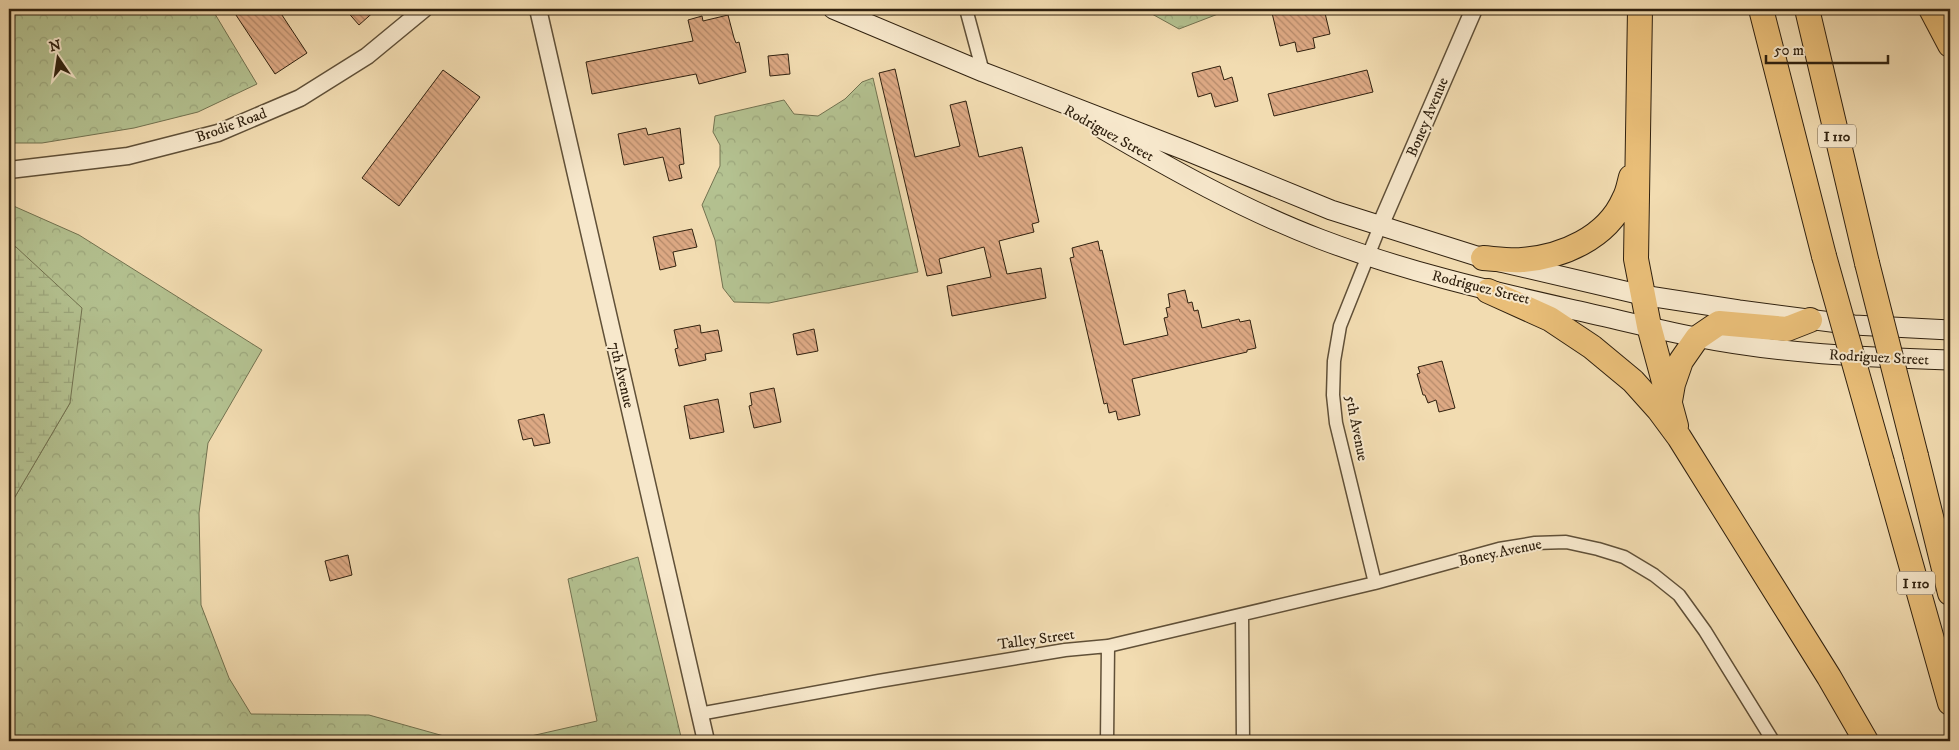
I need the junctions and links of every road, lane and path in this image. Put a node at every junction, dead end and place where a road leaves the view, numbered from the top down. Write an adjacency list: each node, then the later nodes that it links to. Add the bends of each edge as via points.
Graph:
1 (424, 9): 14 (street, Brodie Road, via 367,56 300,98 218,133 128,156)
2 (538, 9): 32 (street, 7th Avenue)
3 (833, 9): 11 (main road, Rodriguez Street)
4 (966, 9): 11 (street)
5 (1474, 9): 15 (street, Boney Avenue)
6 (1640, 9): 13 (highway)
7 (1761, 9): 31 (highway, I 110, bridge, via 1824,256)
8 (1807, 9): 28 (highway, I 110, bridge)
9 (1931, 9): 10 (highway)
10 (1950, 45)
11 (983, 72): 12 (main road, Rodriguez Street)
12 (1047, 98): 15 (main road, Rodriguez Street, via 1331,210); 16 (main road, Rodriguez Street, via 1238,203 1318,239)
13 (1638, 154): 17 (highway, via 1624,199 1615,215 1599,231 1556,256 1521,260); 19 (highway, via 1636,259)
14 (9, 170)
15 (1380, 226): 16 (street, 5th Avenue); 17 (main road, Rodriguez Street)
16 (1369, 257): 18 (main road, Rodriguez Street); 27 (street, 5th Avenue, via 1340,326 1333,394 1336,422)
17 (1483, 258): 19 (main road, Rodriguez Street)
18 (1488, 291): 21 (main road, Rodriguez Street); 26 (highway, via 1550,319 1592,347 1633,381)
19 (1642, 294): 20 (main road, Rodriguez Street); 21 (highway)
20 (1810, 320): 22 (main road, Rodriguez Street); 23 (highway, via 1787,329 1719,323)
21 (1649, 326): 23 (main road, Rodriguez Street); 25 (highway)
22 (1950, 330)
23 (1697, 338): 24 (main road, Rodriguez Street, via 1860,357); 25 (highway, via 1681,361)
24 (1950, 360)
25 (1670, 402): 26 (highway)
26 (1679, 438): 37 (highway)
27 (1375, 583): 29 (street, Talley Street); 36 (street, Boney Avenue, via 1500,549 1535,543 1566,542 1624,557 1679,595)
28 (1950, 593)
29 (1242, 615): 30 (street, Talley Street); 35 (street)
30 (1108, 646): 32 (street, Talley Street, via 1065,650); 34 (street)
31 (1950, 703)
32 (699, 714): 33 (street, 7th Avenue)
33 (706, 741)
34 (1107, 741)
35 (1243, 741)
36 (1774, 741)
37 (1866, 741)

